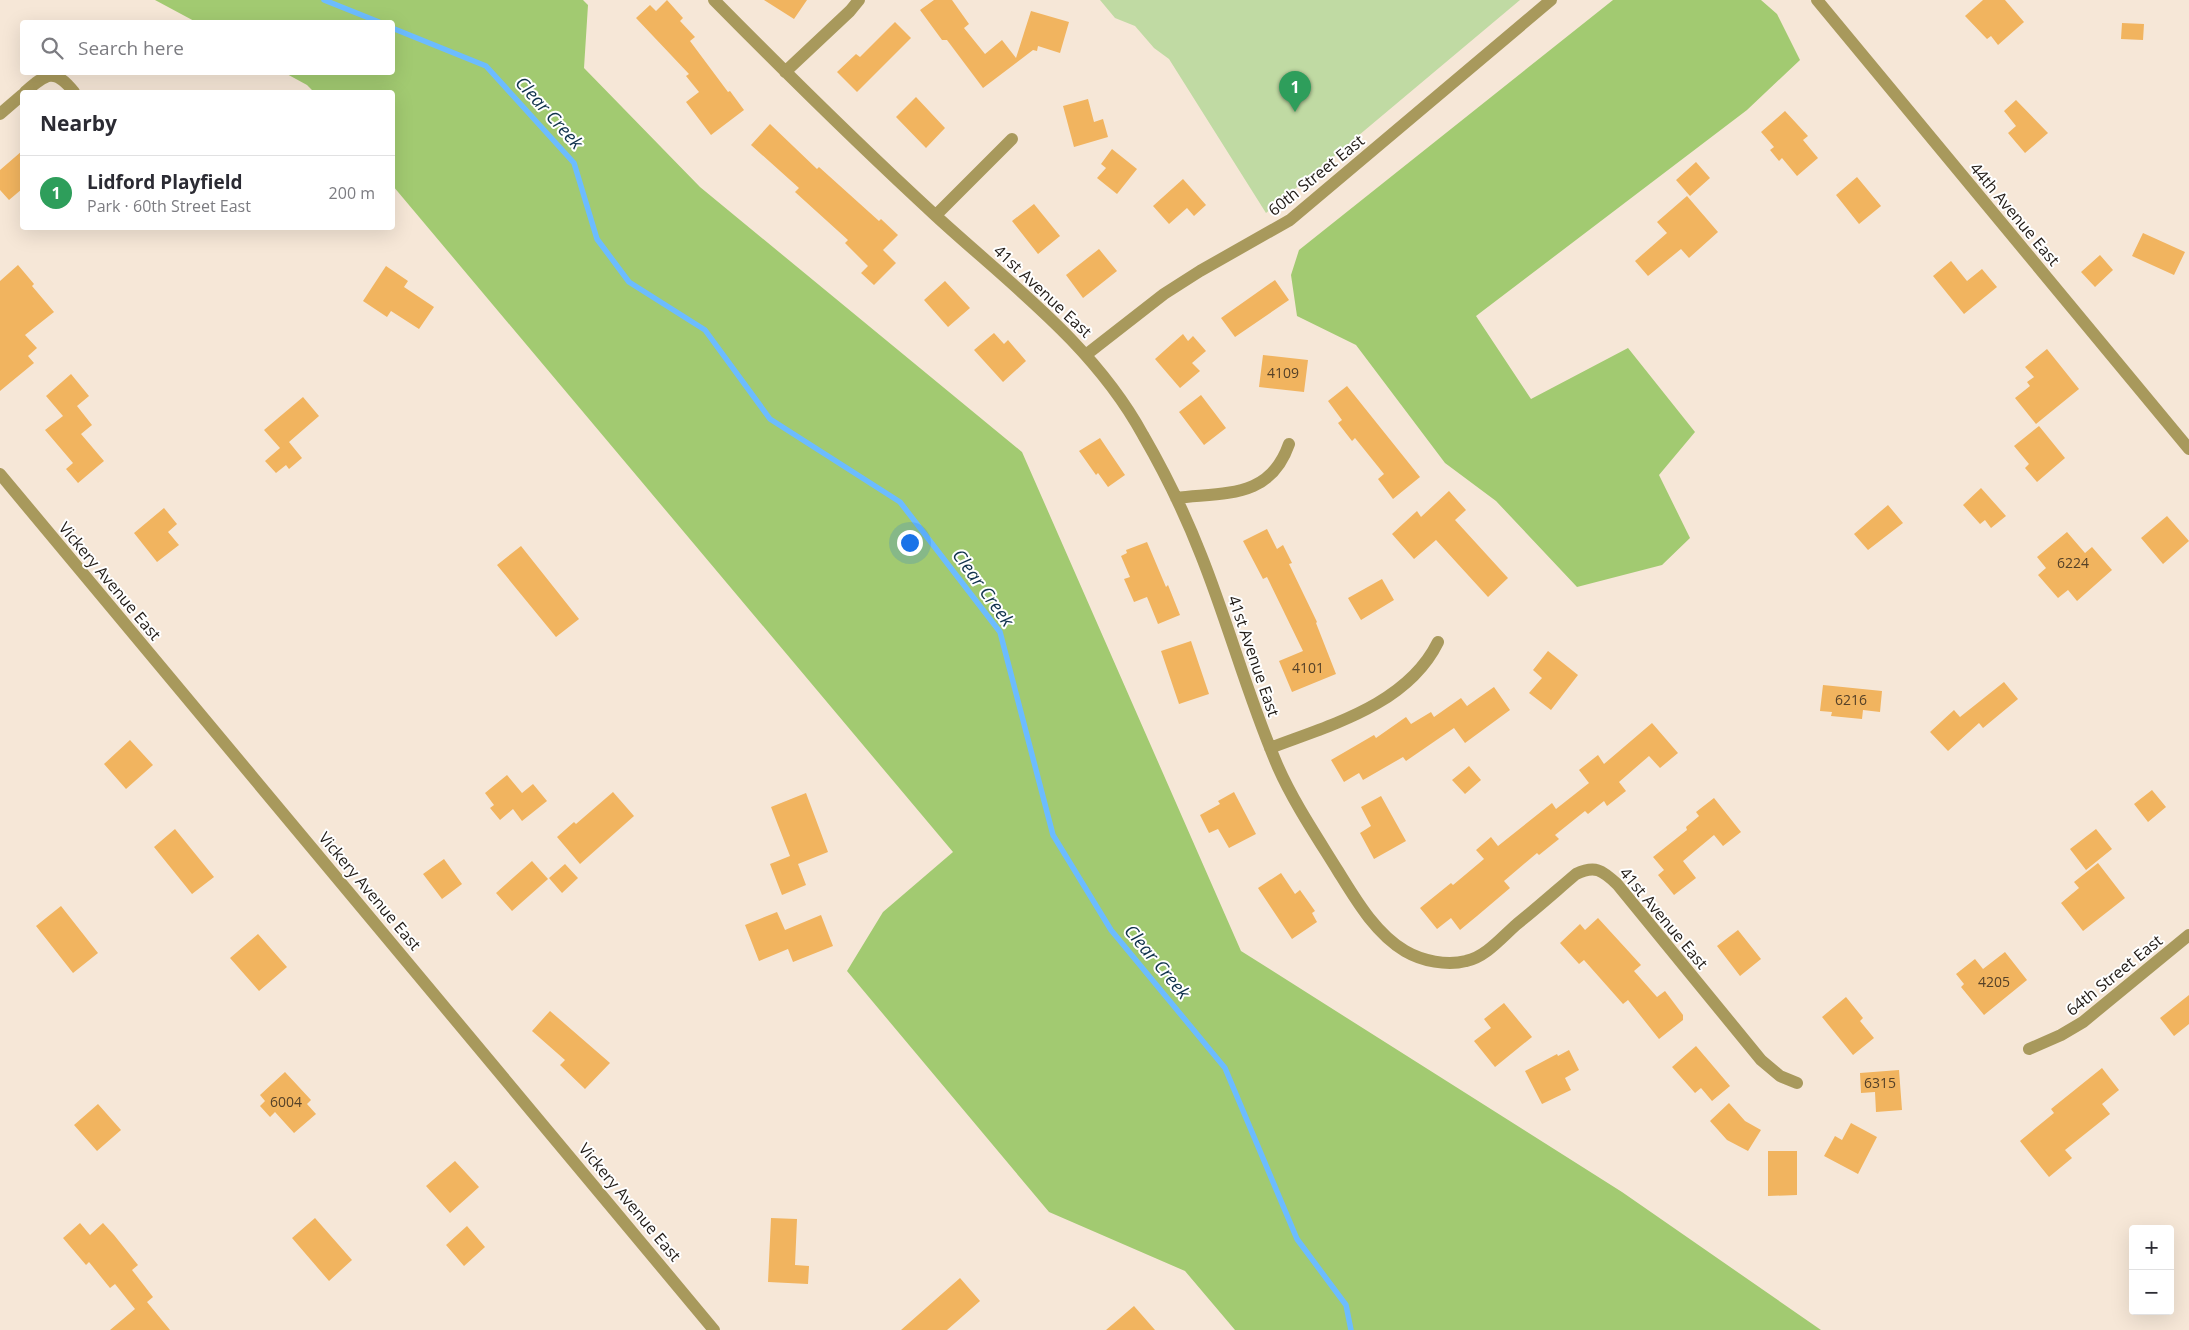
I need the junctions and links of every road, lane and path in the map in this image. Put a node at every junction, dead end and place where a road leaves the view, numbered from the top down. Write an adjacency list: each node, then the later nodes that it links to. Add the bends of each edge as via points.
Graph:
1 (714, 0): 5 (street, 41st Avenue East)
2 (859, 0): 5 (street)
3 (1550, 0): 14 (street, 60th Street East, via 1290,220 1164,294)
4 (1817, 0): 16 (street, 44th Avenue East)
5 (785, 72): 13 (street, 41st Avenue East)
6 (51, 75): 8 (street, via 44,76)
7 (51, 75): 9 (street, via 66,81)
8 (28, 90)
9 (73, 90)
10 (20, 97): 11 (street)
11 (0, 114)
12 (1012, 139): 13 (street)
13 (936, 215): 14 (street, 41st Avenue East)
14 (1087, 354): 18 (street, 41st Avenue East, via 1132,415)
15 (1289, 444): 18 (street, via 1284,459 1262,483 1249,489)
16 (2189, 449)
17 (0, 474): 24 (street, Vickery Avenue East)
18 (1176, 498): 20 (street, 41st Avenue East, via 1202,556)
19 (1438, 642): 20 (street, via 1426,664 1384,698 1353,716)
20 (1270, 748): 23 (street, 41st Avenue East, via 1292,796 1353,896 1378,928 1404,950 1432,961 1456,963 1471,960 1494,945 1576,874 1592,868 1617,884 1761,1060 1780,1076)
21 (2189, 935): 22 (street, 64th Street East, via 2084,1022)
22 (2029, 1049)
23 (1797, 1083)
24 (714, 1330)

